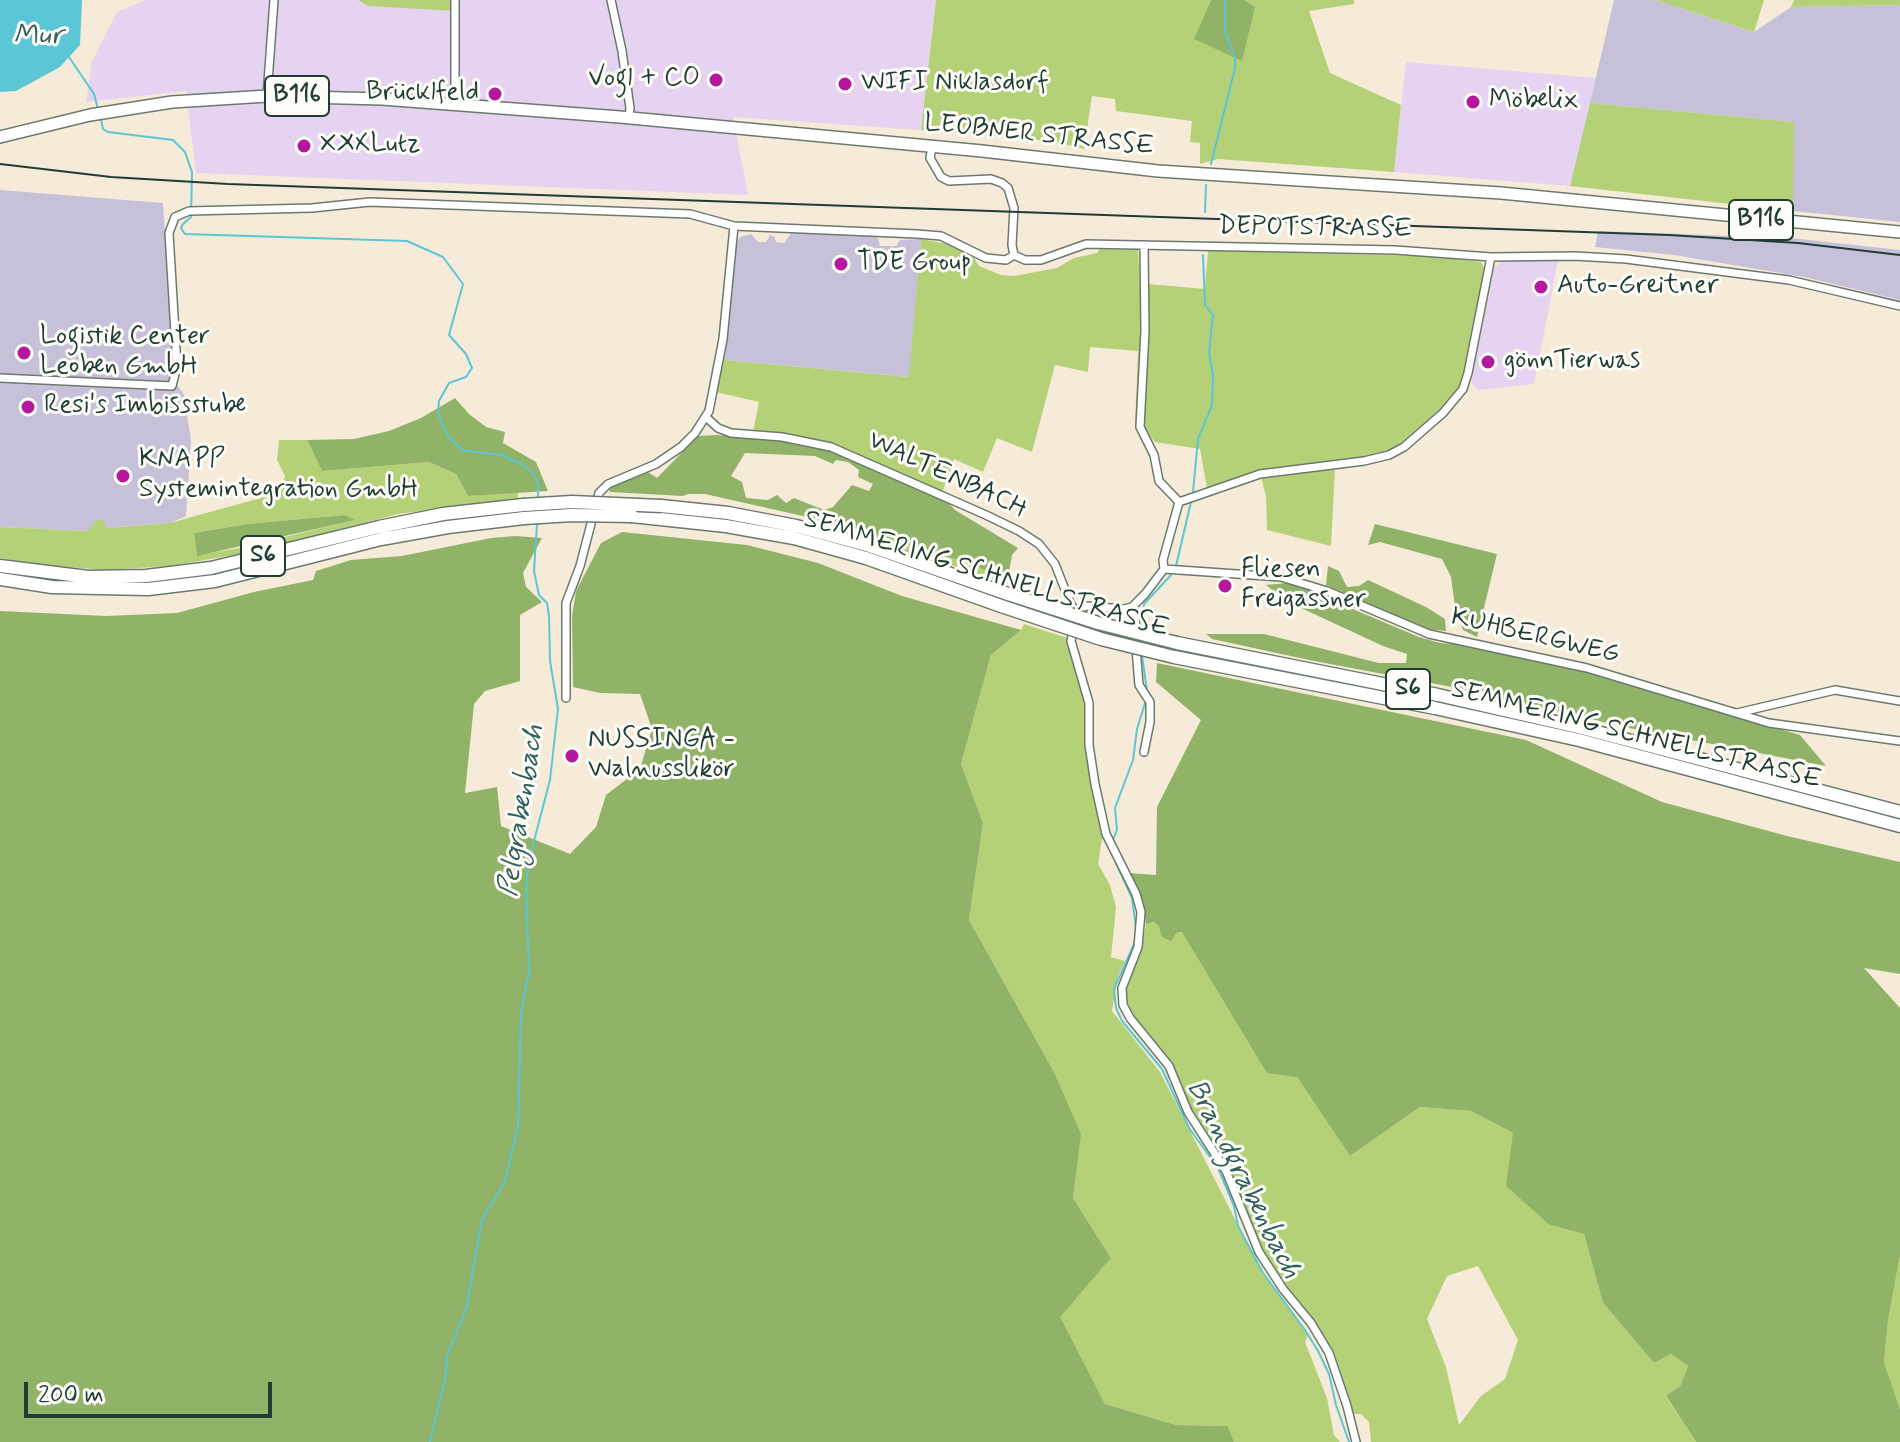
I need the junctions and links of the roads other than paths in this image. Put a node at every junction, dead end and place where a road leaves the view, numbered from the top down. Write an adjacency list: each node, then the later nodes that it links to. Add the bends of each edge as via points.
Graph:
1 (274, 0): 4 (street)
2 (455, 0): 5 (street)
3 (611, 0): 6 (street)
4 (267, 96): 5 (main road, LEOBNER STRASSE / B116); 7 (main road, LEOBNER STRASSE / B116, via 172,102)
5 (455, 103): 6 (main road, LEOBNER STRASSE / B116)
6 (629, 118): 8 (main road, LEOBNER STRASSE / B116)
7 (0, 137)
8 (932, 147): 10 (main road, LEOBNER STRASSE / B116, via 1158,171 1501,193); 12 (street, via 930,158 941,177 991,179 1008,188 1014,208)
9 (734, 226): 12 (street, DEPOTSTRASSE, via 941,236 986,258 1006,260); 15 (street, DEPOTSTRASSE, via 690,214 393,202 191,211 175,217 169,233 177,366 172,386); 16 (street, via 723,339)
10 (1900, 232)
11 (1144, 245): 12 (street, DEPOTSTRASSE, via 1086,244 1041,260); 13 (street, DEPOTSTRASSE); 17 (street, via 1140,427 1159,481)
12 (1014, 255)
13 (1491, 257): 14 (street, DEPOTSTRASSE, via 1665,262 1789,280); 17 (street, via 1463,389 1404,447 1364,461 1260,474)
14 (1900, 306)
15 (0, 378)
16 (707, 418): 24 (street, WALTENBACH, via 731,433 831,447 1019,531 1047,553); 25 (street, via 666,459 599,493 566,603)
17 (1179, 502): 20 (street)
18 (523, 511): 19 (highway, SEMMERING SCHNELLSTRASSE / S6, via 430,516 211,568 146,576 88,577); 21 (highway, SEMMERING SCHNELLSTRASSE / S6, via 381,539 215,581 148,589 52,587); 22 (highway, SEMMERING SCHNELLSTRASSE / S6, bridge, via 632,516 794,538); 22 (highway, SEMMERING SCHNELLSTRASSE / S6, bridge, via 572,502 728,513 870,546)
19 (0, 566)
20 (1164, 569): 23 (street); 27 (street, KUHBERGWEG, via 1281,577 1429,634 1587,668)
21 (0, 579)
22 (1006, 600): 30 (highway, SEMMERING SCHNELLSTRASSE / S6, bridge, via 1177,643 1582,728); 31 (highway, SEMMERING SCHNELLSTRASSE / S6, bridge, via 1101,639 1579,740)
23 (1132, 607): 24 (street, via 1086,606); 29 (street, via 1139,685 1150,702)
24 (1076, 611): 32 (street, via 1071,641 1089,703 1095,784 1106,834 1141,912 1138,947 1122,988 1123,1005 1169,1066 1188,1112 1226,1171 1259,1252 1329,1353)
25 (566, 698)
26 (1900, 701): 27 (street, via 1835,690)
27 (1735, 713): 28 (street, KUHBERGWEG, via 1769,723)
28 (1900, 741)
29 (1144, 752)
30 (1900, 812)
31 (1900, 826)
32 (1356, 1442)

